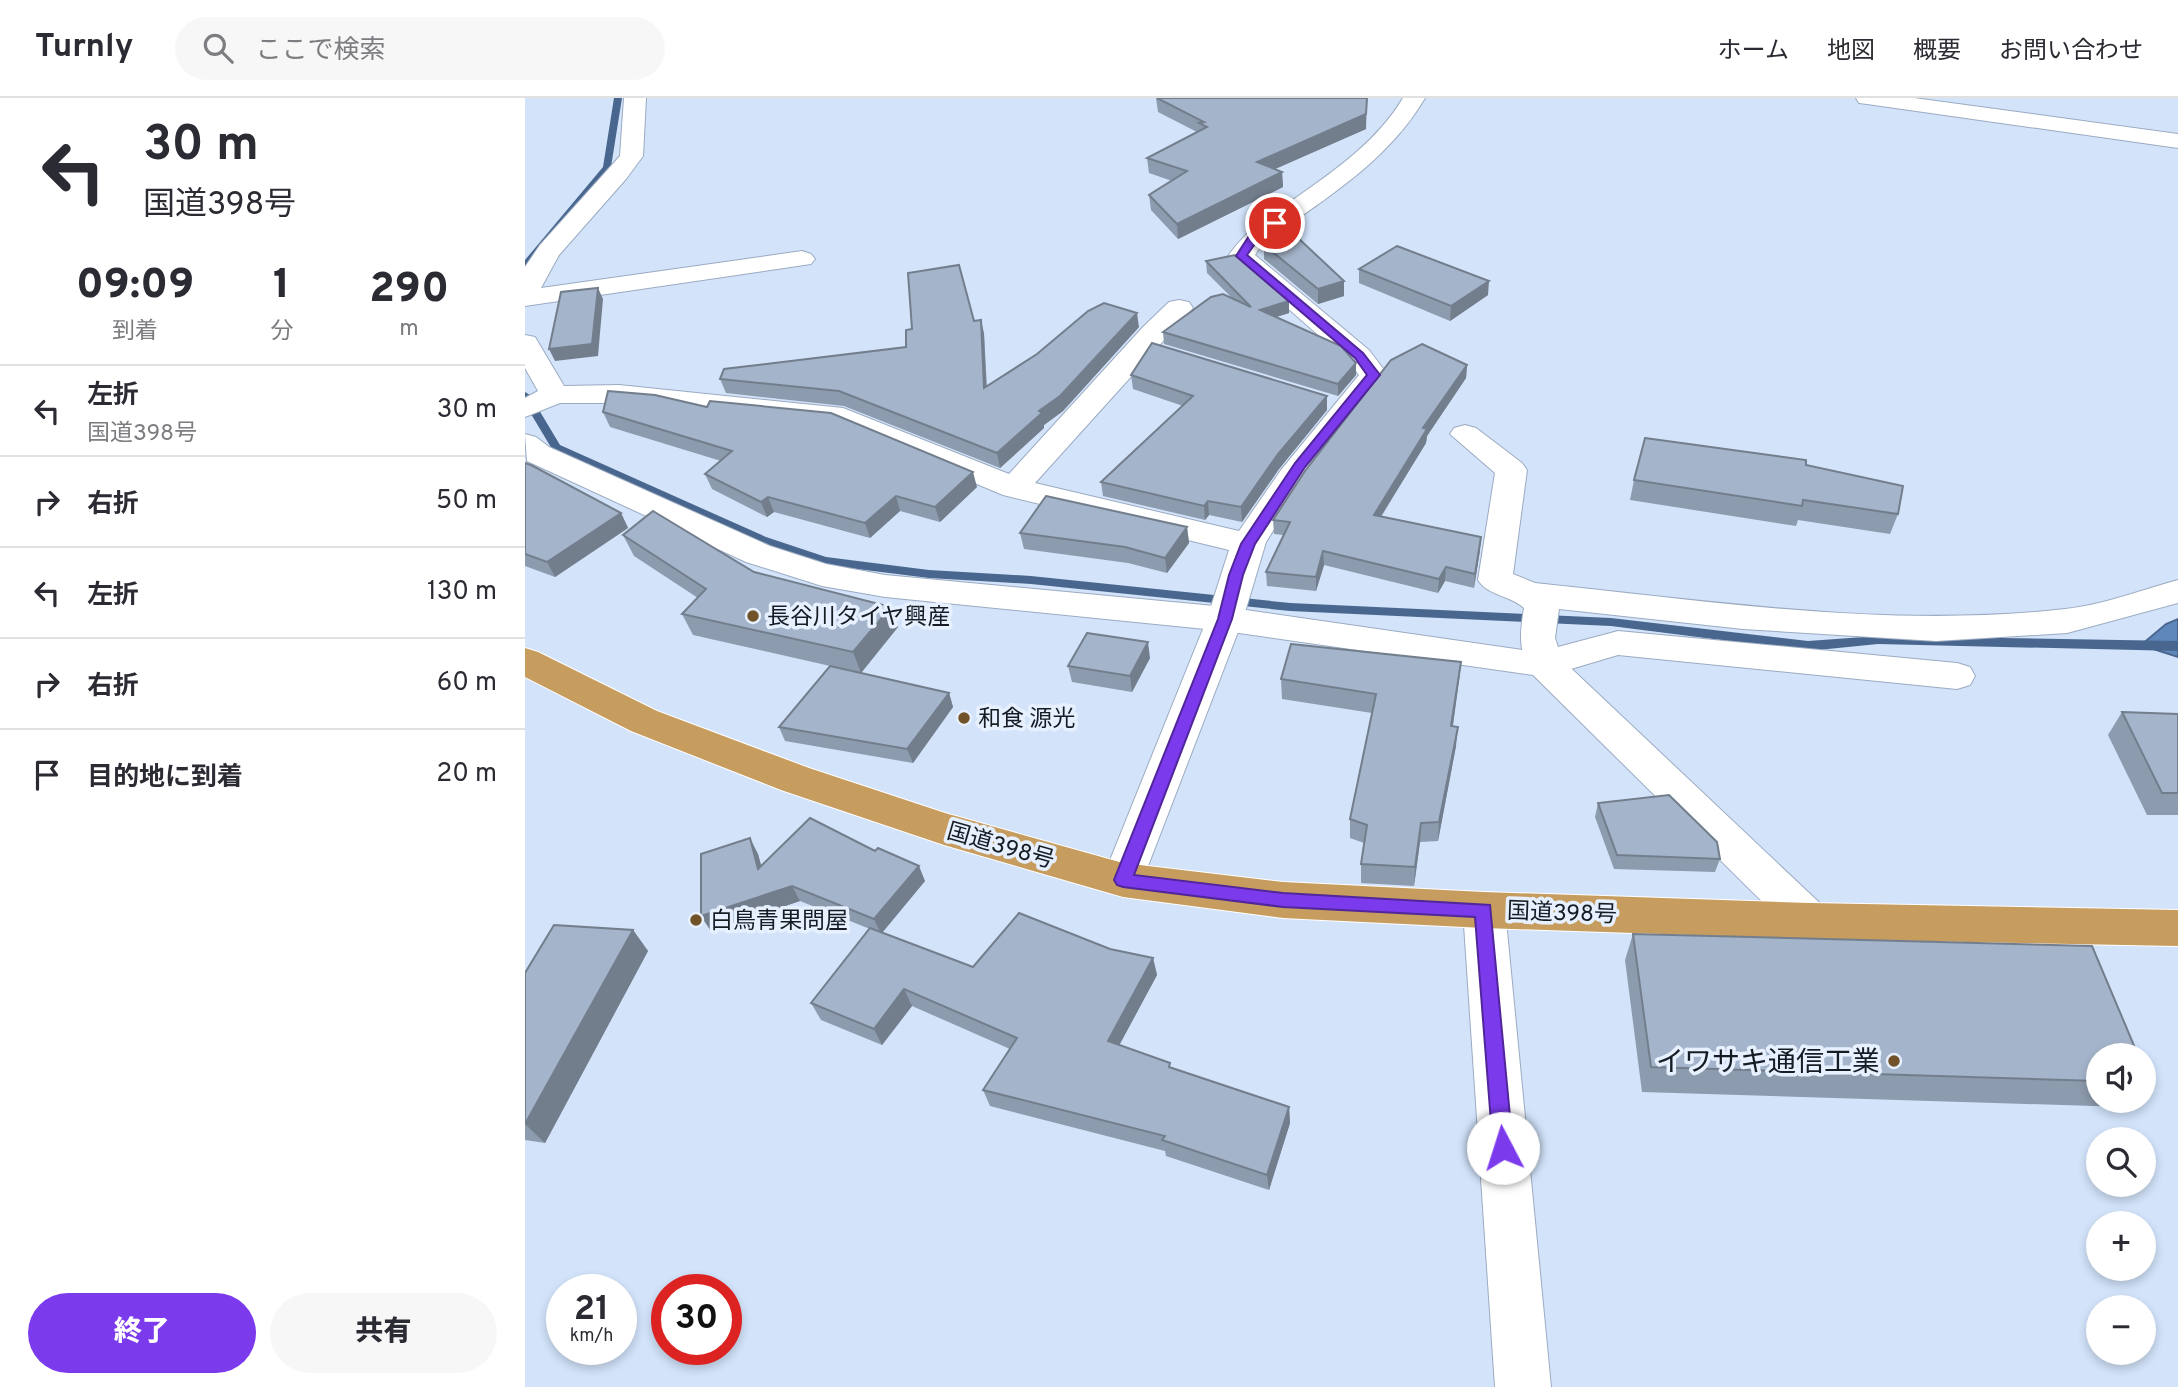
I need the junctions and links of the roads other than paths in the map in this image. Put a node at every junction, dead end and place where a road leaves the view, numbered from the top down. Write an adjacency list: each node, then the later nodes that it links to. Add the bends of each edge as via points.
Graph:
1 (635, 98): 6 (street, via 631,156 549,250)
2 (1414, 98): 13 (street, via 1383,143 1253,239 1241,256 1359,356 1374,375 1300,465)
3 (1867, 98): 4 (street)
4 (2178, 141)
5 (802, 259): 6 (street)
6 (525, 297)
7 (1179, 308): 12 (street)
8 (525, 343): 9 (street)
9 (542, 400): 12 (street, via 619,394 843,417)
10 (1465, 434): 16 (street, via 1511,470 1495,580)
11 (525, 443): 15 (street, via 538,454 758,554 822,575 885,586)
12 (1014, 488): 13 (street)
13 (1242, 560): 15 (street)
14 (2178, 591): 16 (street, via 2067,621 1935,629 1743,617)
15 (1226, 615): 16 (street); 19 (street)
16 (1538, 625): 18 (street, via 1618,643); 21 (street)
17 (525, 661): 19 (highway, 国道398号, via 645,721 795,779 944,829)
18 (1957, 676)
19 (1123, 880): 20 (highway, 国道398号, via 1283,900)
20 (1484, 910): 21 (highway, 国道398号); 23 (street)
21 (1810, 921): 22 (highway, 国道398号)
22 (2178, 928)
23 (1523, 1387)

